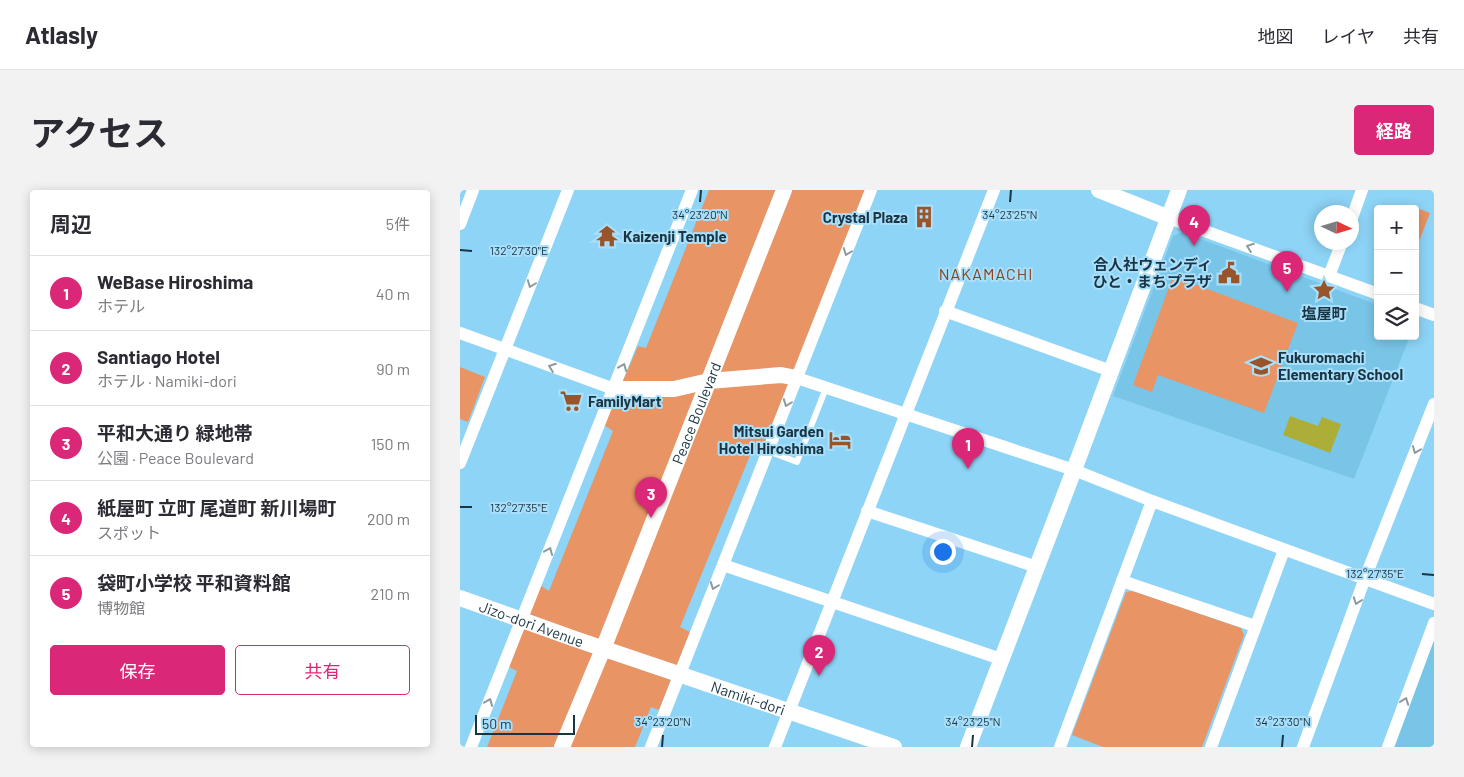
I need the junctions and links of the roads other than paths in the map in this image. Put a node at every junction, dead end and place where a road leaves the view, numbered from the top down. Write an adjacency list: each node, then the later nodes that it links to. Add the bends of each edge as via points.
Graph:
1 (473, 190): 12 (street)
2 (568, 190): 20 (street, one-way to 20)
3 (692, 190): 25 (street, one-way to 3)
4 (784, 190): 23 (street, Peace Boulevard)
5 (871, 190): 22 (street, one-way to 22)
6 (994, 190): 17 (street)
7 (1099, 190): 11 (street)
8 (1179, 190): 11 (street)
9 (1362, 190): 10 (street)
10 (1357, 205)
11 (1169, 218): 14 (street, one-way to 11); 21 (street)
12 (460, 224)
13 (1339, 250): 14 (street)
14 (1330, 276): 15 (street)
15 (1374, 292)
16 (1419, 309): 18 (street)
17 (945, 311): 21 (street); 27 (street)
18 (1434, 315)
19 (460, 333): 20 (street)
20 (505, 350): 25 (street, one-way to 20); 29 (street)
21 (1111, 371): 30 (street)
22 (797, 378): 23 (street, via 781,375); 24 (street); 28 (street, one-way to 28)
23 (709, 381): 25 (street, via 674,388); 44 (street, Peace Boulevard)
24 (826, 388): 27 (street); 28 (lane, via 797,462)
25 (614, 389): 41 (street, one-way to 25)
26 (1434, 404): 36 (street, one-way to 36)
27 (905, 415): 30 (street); 32 (street)
28 (768, 451): 34 (street)
29 (460, 463)
30 (1074, 470): 31 (street); 35 (street)
31 (1152, 501): 33 (street); 37 (street)
32 (867, 510): 35 (street); 39 (street)
33 (1284, 550): 36 (street); 43 (street)
34 (722, 565): 39 (street); 46 (street, one-way to 46)
35 (1037, 567): 45 (street)
36 (1365, 578): 40 (street); 57 (street, one-way to 57)
37 (1122, 581): 43 (street); 55 (street)
38 (460, 598): 41 (street, Jizo-dori Avenue)
39 (831, 602): 45 (street); 47 (street)
40 (1434, 604)
41 (522, 620): 44 (street, Jizo-dori Avenue); 49 (street, one-way to 41)
42 (1434, 623): 58 (street, one-way to 42)
43 (1255, 626): 56 (street)
44 (603, 649): 46 (street, Namiki-dori); 50 (street, Peace Boulevard)
45 (1001, 659): 54 (street)
46 (680, 675): 47 (street, Namiki-dori); 51 (street)
47 (789, 711): 48 (street, Namiki-dori); 52 (street)
48 (877, 744): 53 (street, Namiki-dori)
49 (471, 747)
50 (562, 747)
51 (651, 747)
52 (774, 747)
53 (894, 747)
54 (968, 747)
55 (1060, 747)
56 (1211, 747)
57 (1303, 747)
58 (1388, 747)

